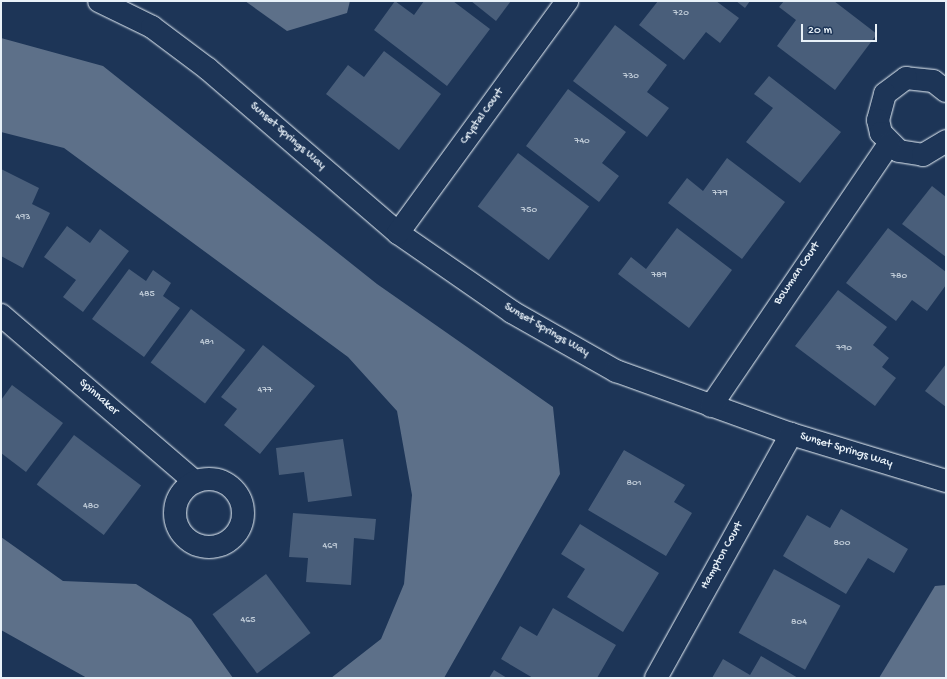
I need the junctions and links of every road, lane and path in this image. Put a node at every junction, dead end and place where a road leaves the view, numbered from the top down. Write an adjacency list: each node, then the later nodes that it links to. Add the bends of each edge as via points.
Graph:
1 (99, 1): 6 (street, Sunset Springs Way, via 152,27 208,69)
2 (567, 1): 6 (street, Crystal Court)
3 (946, 91): 5 (street, via 933,80 920,77 894,84 879,106 881,133)
4 (946, 141): 5 (street, via 922,155 899,151)
5 (889, 144): 8 (street, Bowman Court)
6 (398, 233): 8 (street, Sunset Springs Way, via 512,312 616,371)
7 (1, 315): 11 (street, Spinnaker)
8 (711, 406): 9 (street, Sunset Springs Way)
9 (791, 434): 10 (street, Sunset Springs Way); 12 (street, Hampton Court)
10 (946, 481)
11 (195, 482)
12 (656, 678)

